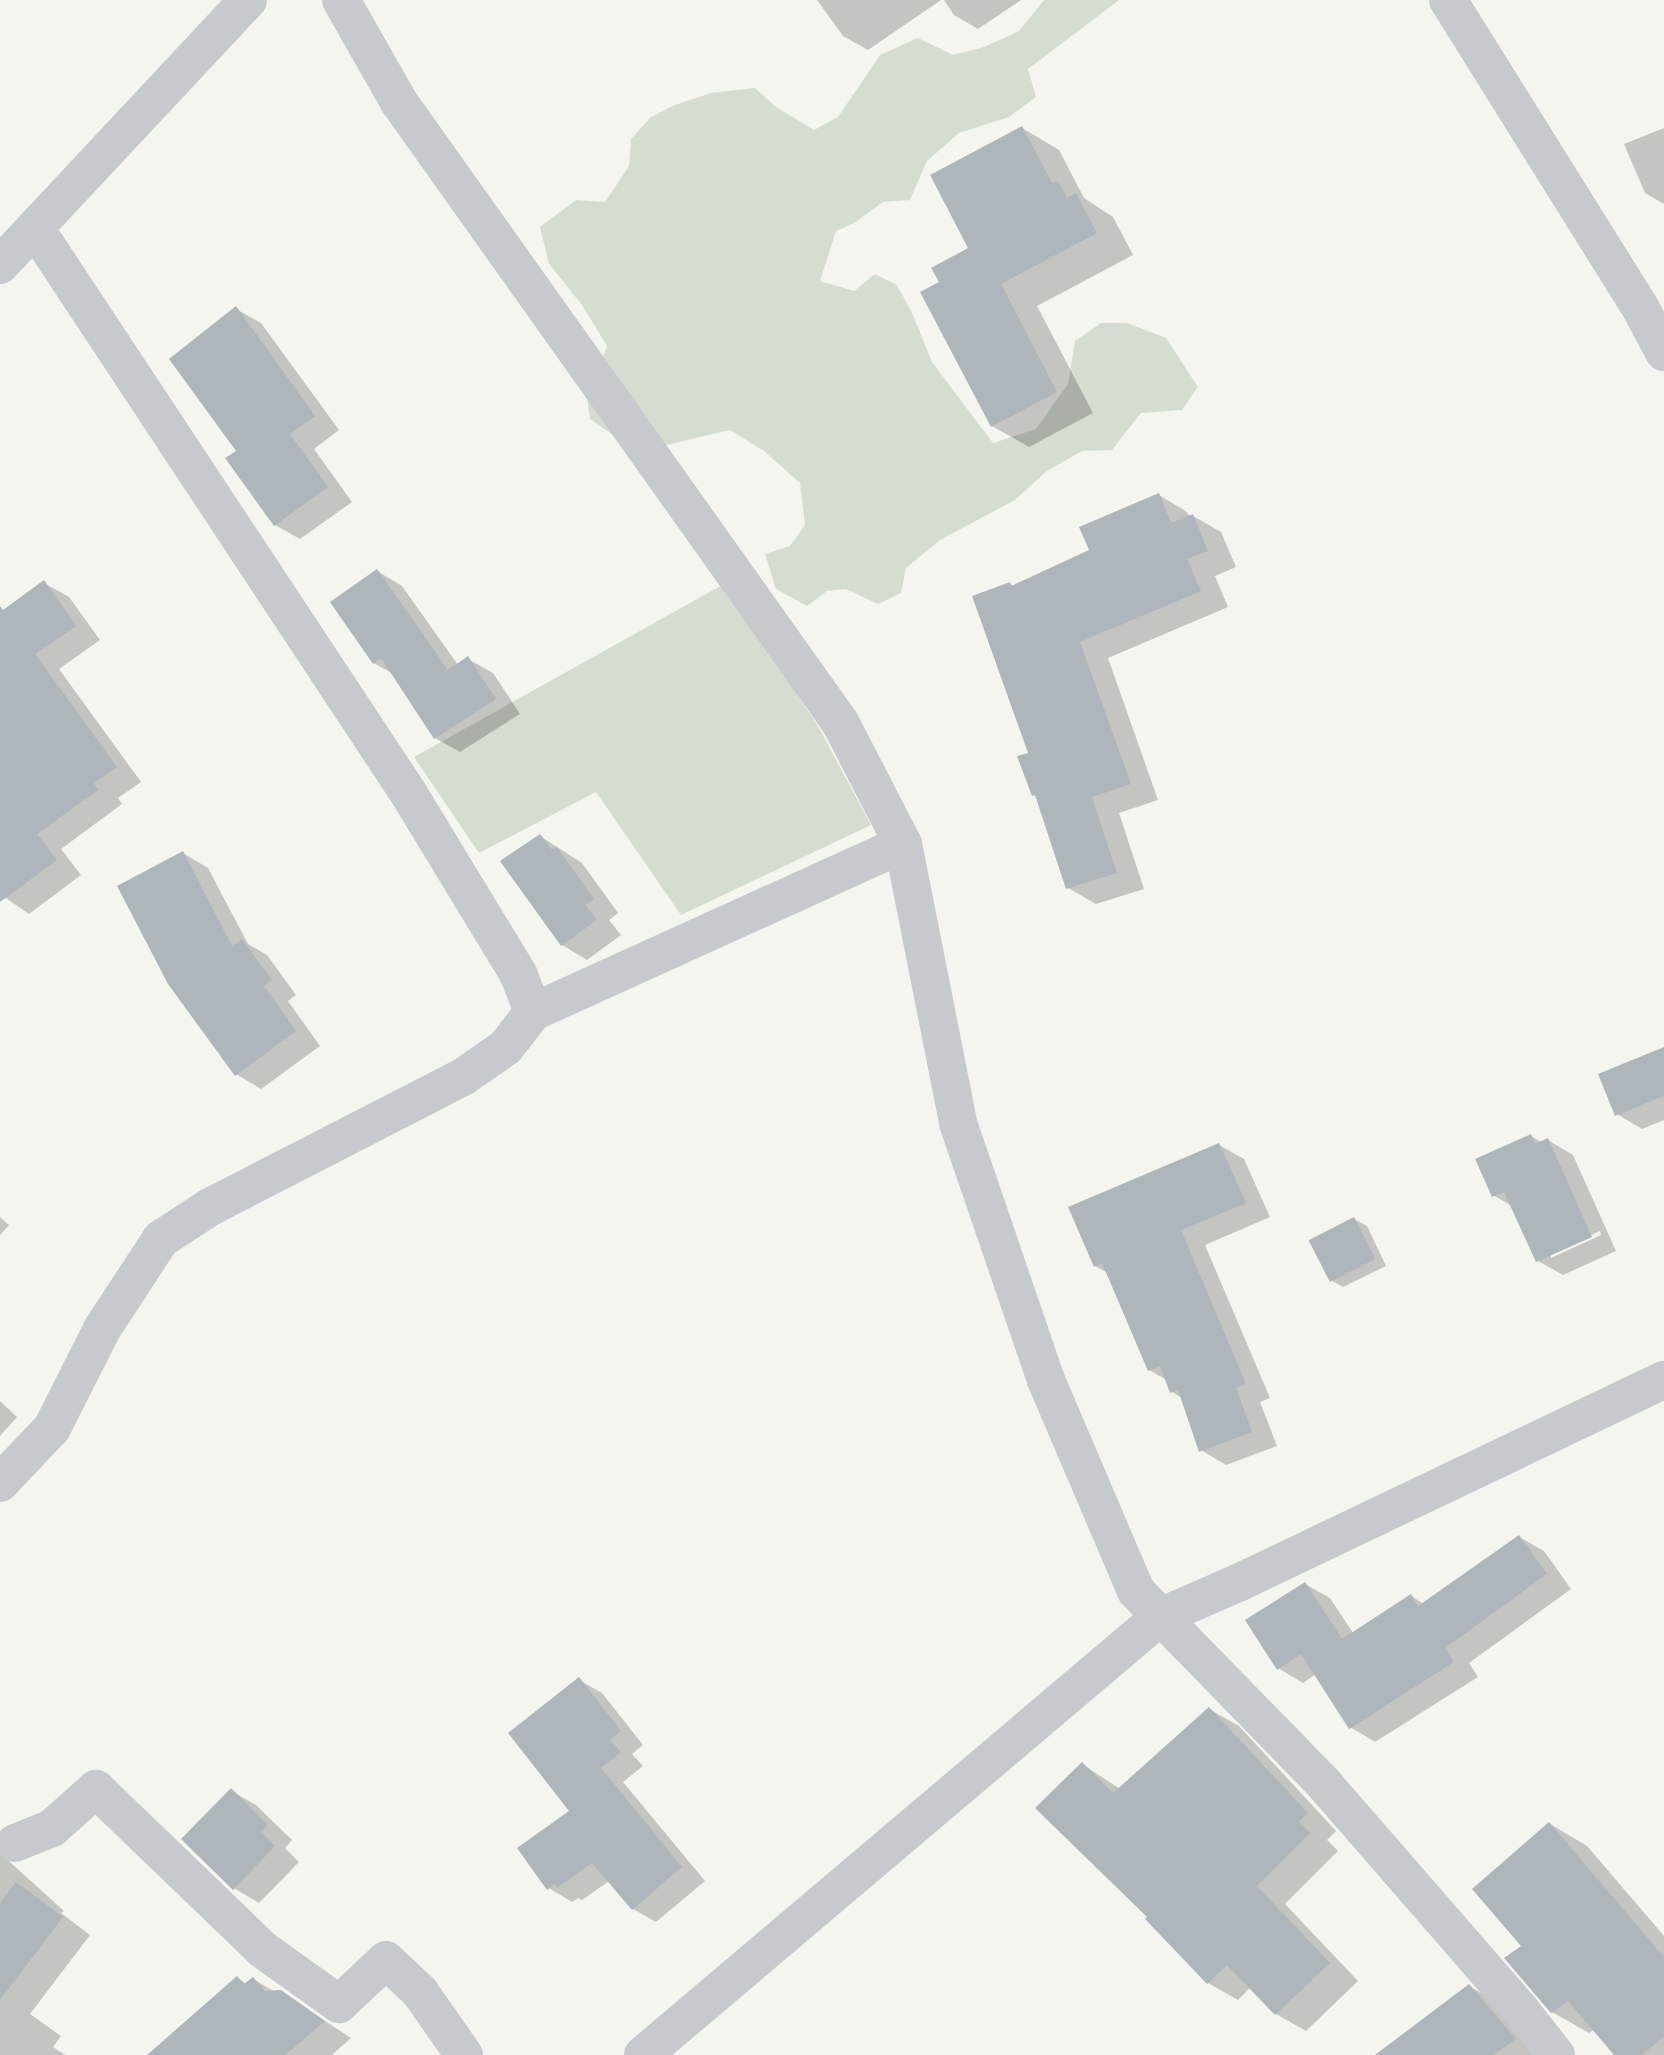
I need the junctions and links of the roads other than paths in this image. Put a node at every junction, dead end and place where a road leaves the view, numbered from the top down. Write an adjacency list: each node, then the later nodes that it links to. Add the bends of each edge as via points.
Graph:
1 (248, 0): 4 (street)
2 (341, 0): 7 (street, via 407,113 840,722)
3 (1448, 0): 6 (street)
4 (35, 228): 5 (street); 8 (street, via 409,794 519,975)
5 (0, 265)
6 (1664, 352)
7 (903, 844): 8 (street); 11 (street, via 966,1148 1046,1380 1136,1591)
8 (533, 1012): 10 (street, via 506,1047 463,1077 210,1207 161,1240 102,1329 52,1428)
9 (1664, 1380): 11 (street)
10 (0, 1483)
11 (1160, 1617): 14 (street); 15 (street, via 1325,1785)
12 (5, 1845): 13 (street, via 52,1828 96,1789 262,1950 339,2004 386,1960 420,1992)
13 (464, 2055)
14 (643, 2055)
15 (1556, 2055)

